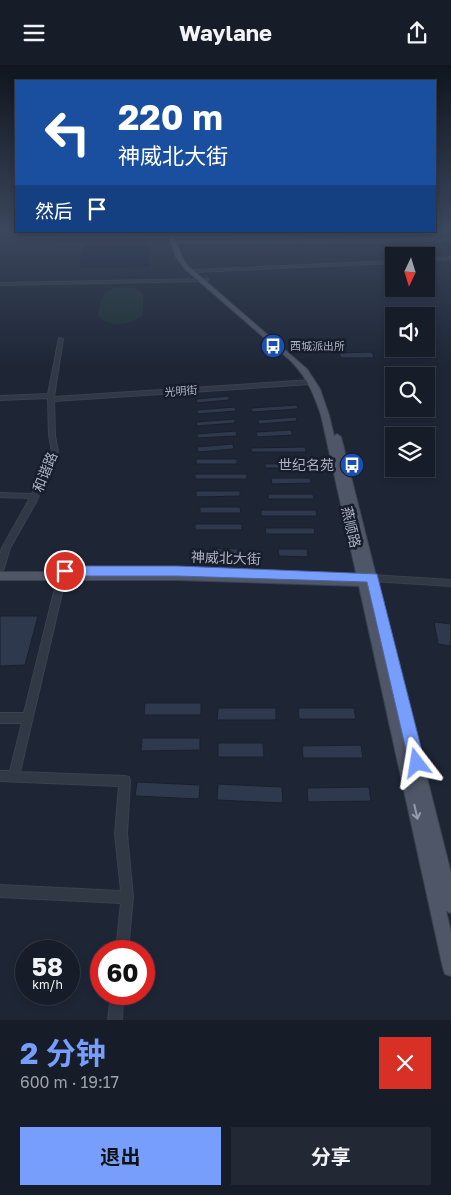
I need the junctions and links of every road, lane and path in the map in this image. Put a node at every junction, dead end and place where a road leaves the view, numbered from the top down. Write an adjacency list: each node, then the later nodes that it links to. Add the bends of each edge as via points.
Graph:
1 (198, 276): 3 (main road, 燕顺路)
2 (200, 276): 3 (main road, 燕顺路)
3 (203, 280): 4 (street); 6 (main road, 燕顺路, via 282,349); 14 (main road, 燕顺路, via 299,359 322,389 332,417)
4 (0, 285)
5 (61, 339): 7 (street, 和谐路)
6 (311, 382): 7 (street, 光明街); 14 (main road, 燕顺路, via 325,415)
7 (51, 397): 8 (street, 光明街); 10 (street, 和谐路, via 55,451)
8 (0, 398)
9 (0, 495): 10 (street)
10 (35, 496): 11 (street, 和谐路, via 6,548)
11 (0, 570): 14 (main road, 神威北大街, via 177,571)
12 (0, 576): 13 (main road, 神威北大街)
13 (62, 576): 14 (main road, 神威北大街); 18 (street)
14 (368, 580): 15 (street, 神威北大街); 16 (street, 神威北大街); 23 (main road, 燕顺路); 25 (main road, 燕顺路, one-way to 25)
15 (451, 583)
16 (451, 588)
17 (0, 718): 18 (street)
18 (28, 718): 20 (street)
19 (0, 776): 20 (street)
20 (14, 777): 22 (street, via 125,781 121,834)
21 (0, 891): 22 (street)
22 (127, 897): 24 (street)
23 (451, 905)
24 (123, 940)
25 (451, 968)
26 (116, 1005): 27 (street)
27 (115, 1020)

